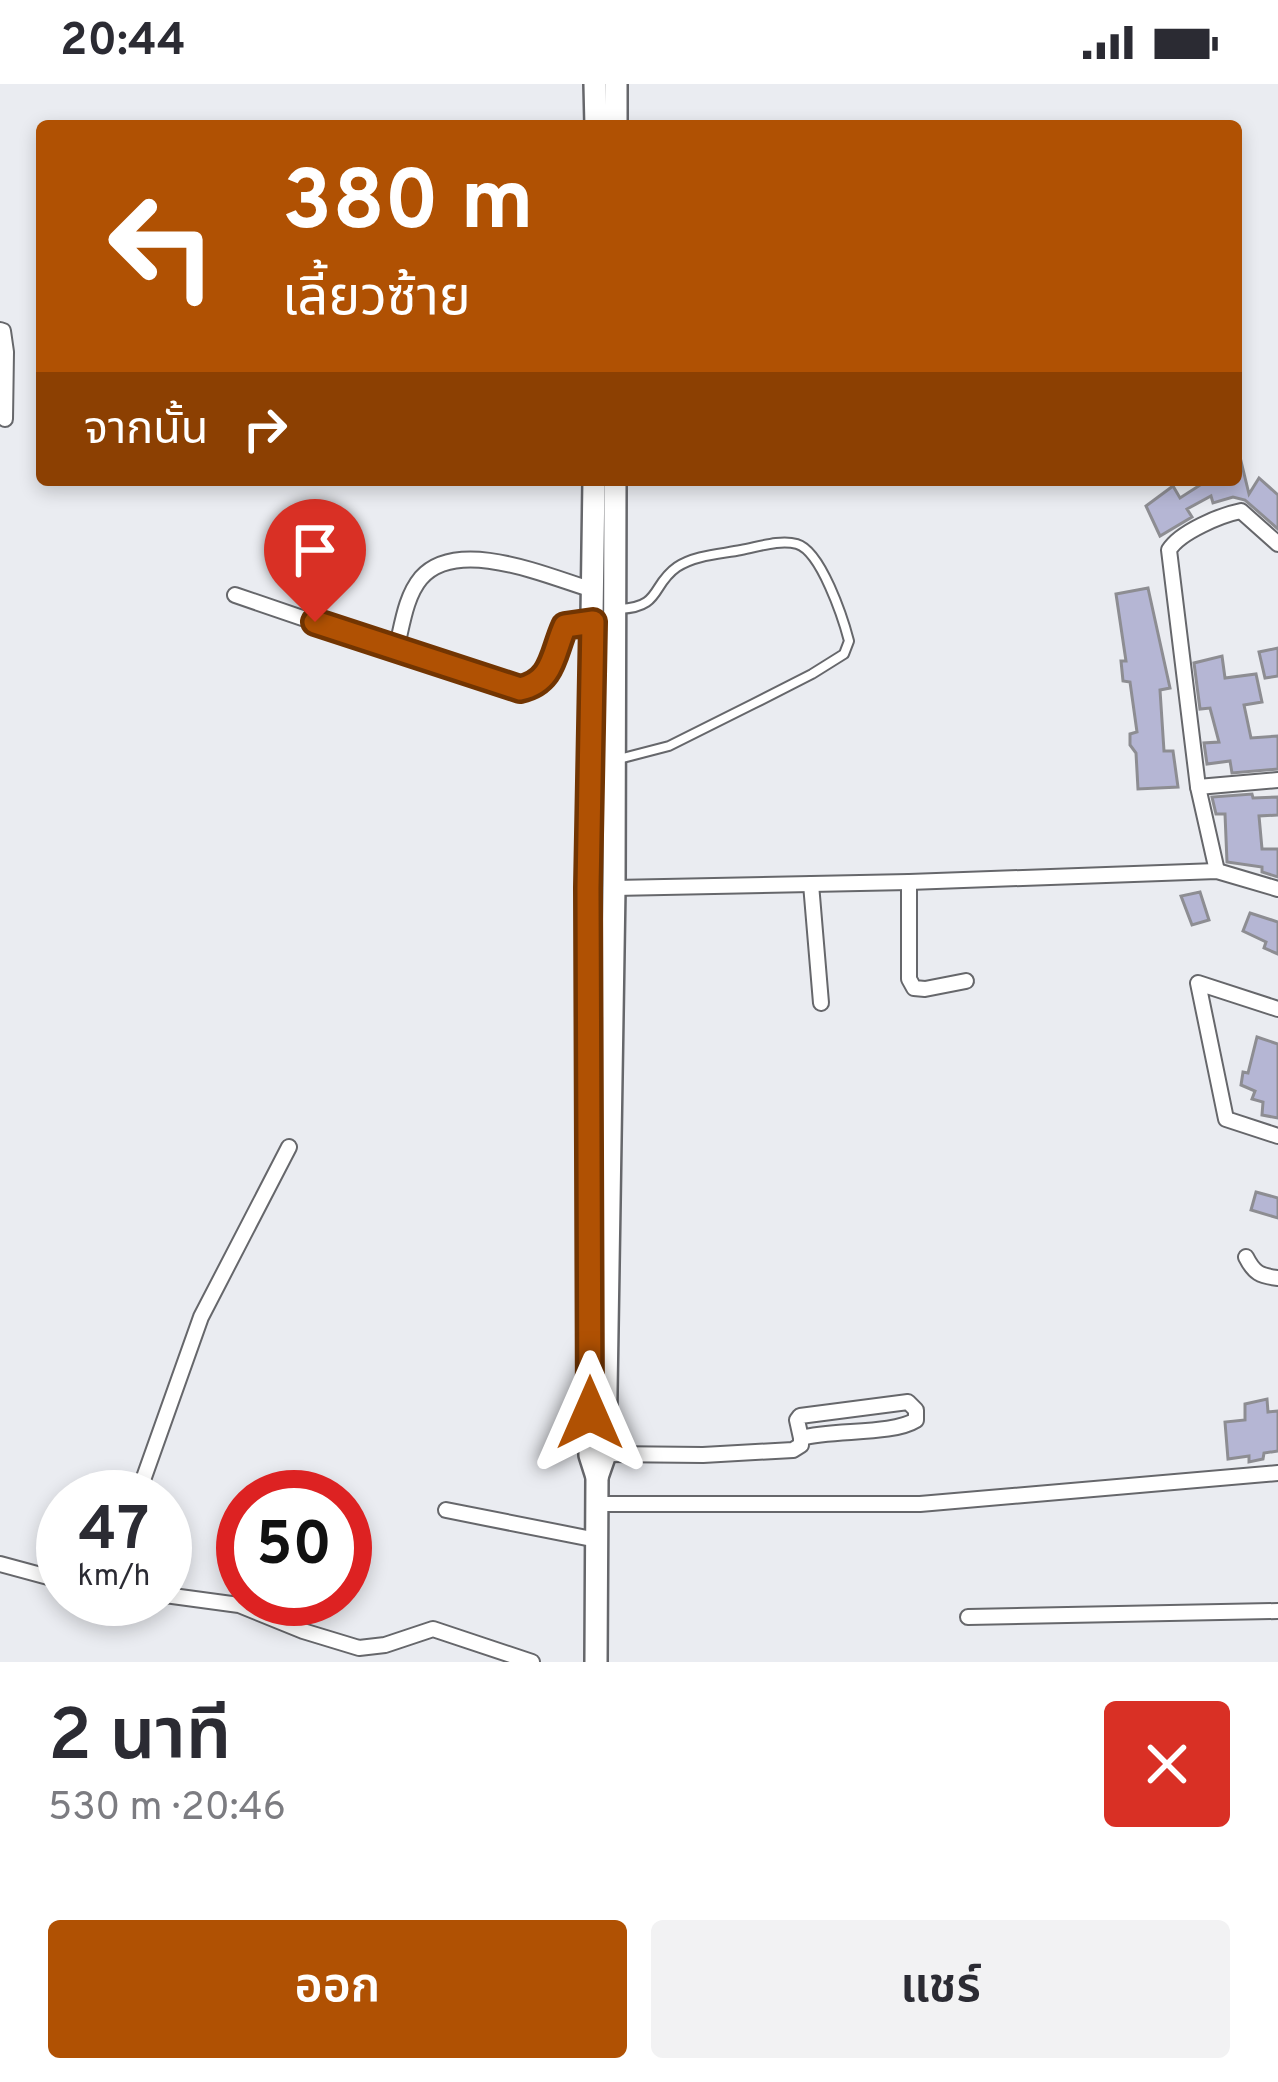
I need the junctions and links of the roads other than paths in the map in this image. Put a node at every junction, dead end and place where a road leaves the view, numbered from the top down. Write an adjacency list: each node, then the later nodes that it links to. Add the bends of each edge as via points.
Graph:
1 (595, 84): 3 (main road)
2 (616, 84): 4 (main road)
3 (596, 120)
4 (616, 120)
5 (0, 330): 6 (street)
6 (5, 419)
7 (594, 486): 10 (main road)
8 (615, 486): 12 (main road)
9 (1278, 544): 17 (street, via 1240,511 1169,550)
10 (593, 590): 13 (main road); 14 (street, via 478,559 453,560 422,576)
11 (235, 595): 14 (street)
12 (614, 609): 15 (main road); 15 (lane, via 644,604 694,560 799,544 820,566 849,641 844,654 773,694 669,746)
13 (593, 622): 14 (street, via 565,626 552,666 536,685 520,689); 34 (main road, via 588,1202 590,1455)
14 (396, 650)
15 (614, 760): 21 (main road)
16 (1278, 780): 17 (street)
17 (1198, 788): 18 (street)
18 (1217, 872): 19 (street); 22 (street)
19 (909, 883): 20 (street); 23 (street, via 914,988)
20 (811, 884): 21 (street); 24 (street)
21 (614, 889): 31 (main road)
22 (1278, 889)
23 (966, 981)
24 (821, 1003)
25 (1278, 1009): 26 (street, via 1198,983 1226,1119)
26 (1278, 1136)
27 (289, 1147): 32 (street, via 201,1317)
28 (1246, 1257): 29 (street, via 1252,1270)
29 (1278, 1278)
30 (801, 1438): 30 (street, via 800,1416 908,1402 916,1410 904,1426); 31 (street, via 798,1448 775,1452)
31 (605, 1454): 34 (main road)
32 (147, 1470)
33 (1278, 1473): 35 (street, via 920,1504)
34 (597, 1477): 35 (main road)
35 (597, 1504): 37 (main road)
36 (446, 1510): 37 (street)
37 (597, 1540): 44 (main road)
38 (0, 1564): 39 (street)
39 (36, 1574)
40 (192, 1598): 43 (street, via 239,1605 359,1648 433,1629)
41 (1278, 1611): 42 (street)
42 (968, 1617)
43 (532, 1662)
44 (596, 1662)

